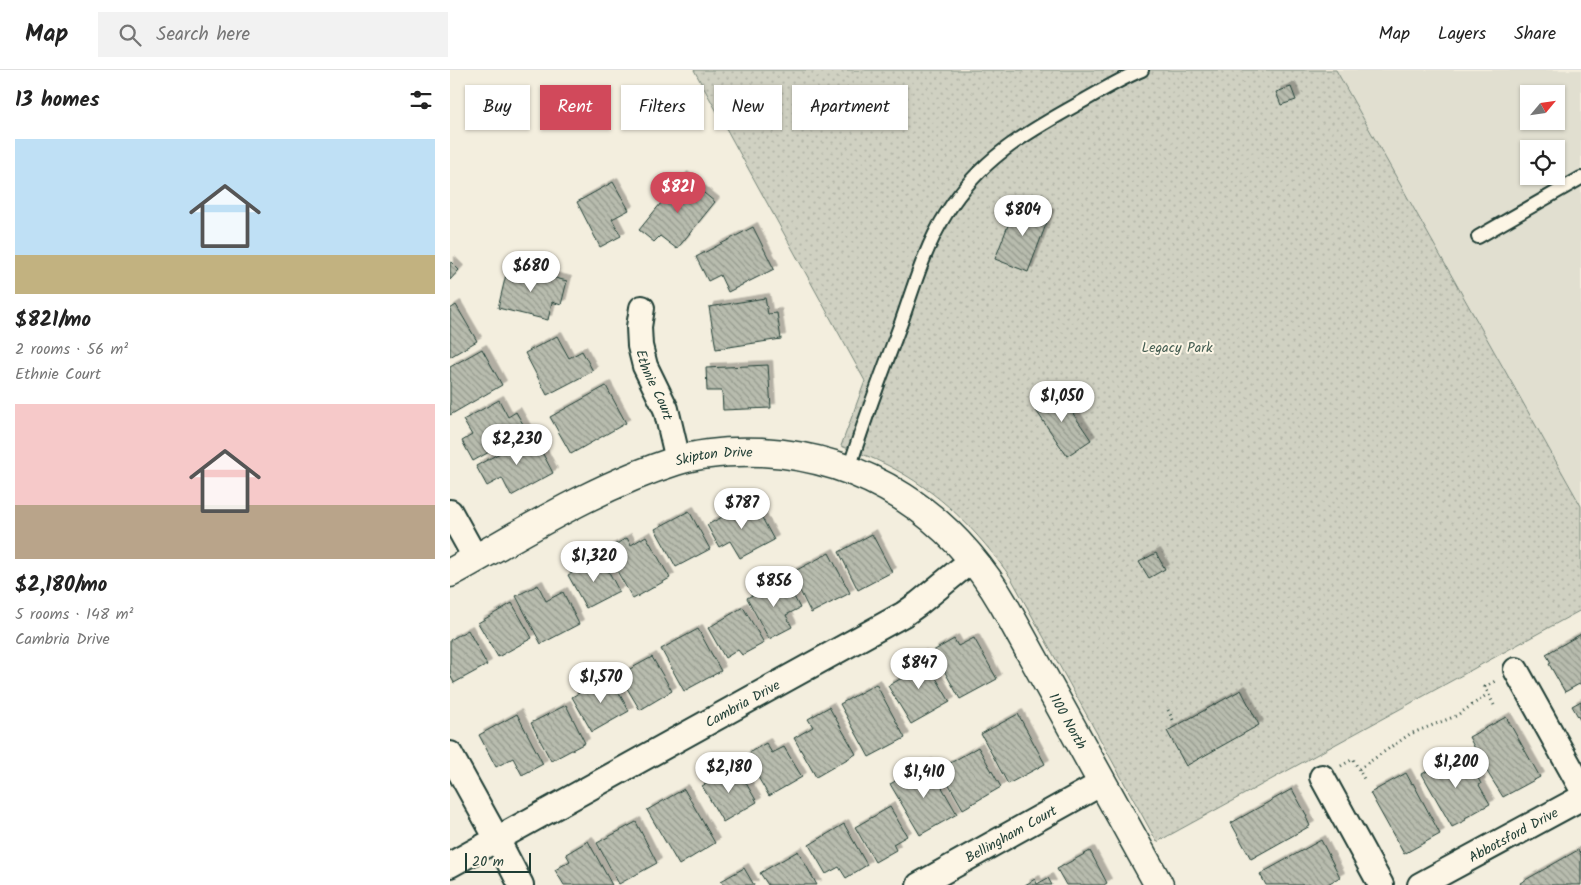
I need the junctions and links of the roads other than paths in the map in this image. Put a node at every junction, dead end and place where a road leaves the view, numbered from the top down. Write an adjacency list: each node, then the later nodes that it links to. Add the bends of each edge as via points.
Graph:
1 (1142, 70): 6 (lane, via 1018,138 994,157 957,198 924,258)
2 (1581, 178): 3 (lane)
3 (1478, 237)
4 (642, 308): 5 (street, Ethnie Court, via 640,346 645,366 666,409)
5 (678, 460): 6 (street, Skipton Drive, via 719,453 754,452 806,457); 8 (street, Skipton Drive, via 598,492)
6 (849, 469): 9 (street, Skipton Drive, via 921,509)
7 (450, 512): 8 (street)
8 (476, 559): 10 (street, Skipton Drive)
9 (974, 559): 14 (street, 1100 North, via 1004,605); 17 (street, Cambria Drive, via 904,614)
10 (450, 574)
11 (1516, 670): 15 (street)
12 (450, 754): 17 (street)
13 (1322, 777): 22 (street)
14 (1102, 783): 20 (street, Bellingham Court); 21 (street, 1100 North)
15 (1581, 787)
16 (1581, 798): 23 (street, Abbotsford Drive)
17 (497, 838): 18 (street, Cambria Drive); 19 (street)
18 (450, 865)
19 (521, 885)
20 (919, 885)
21 (1159, 885)
22 (1382, 885)
23 (1420, 885)

